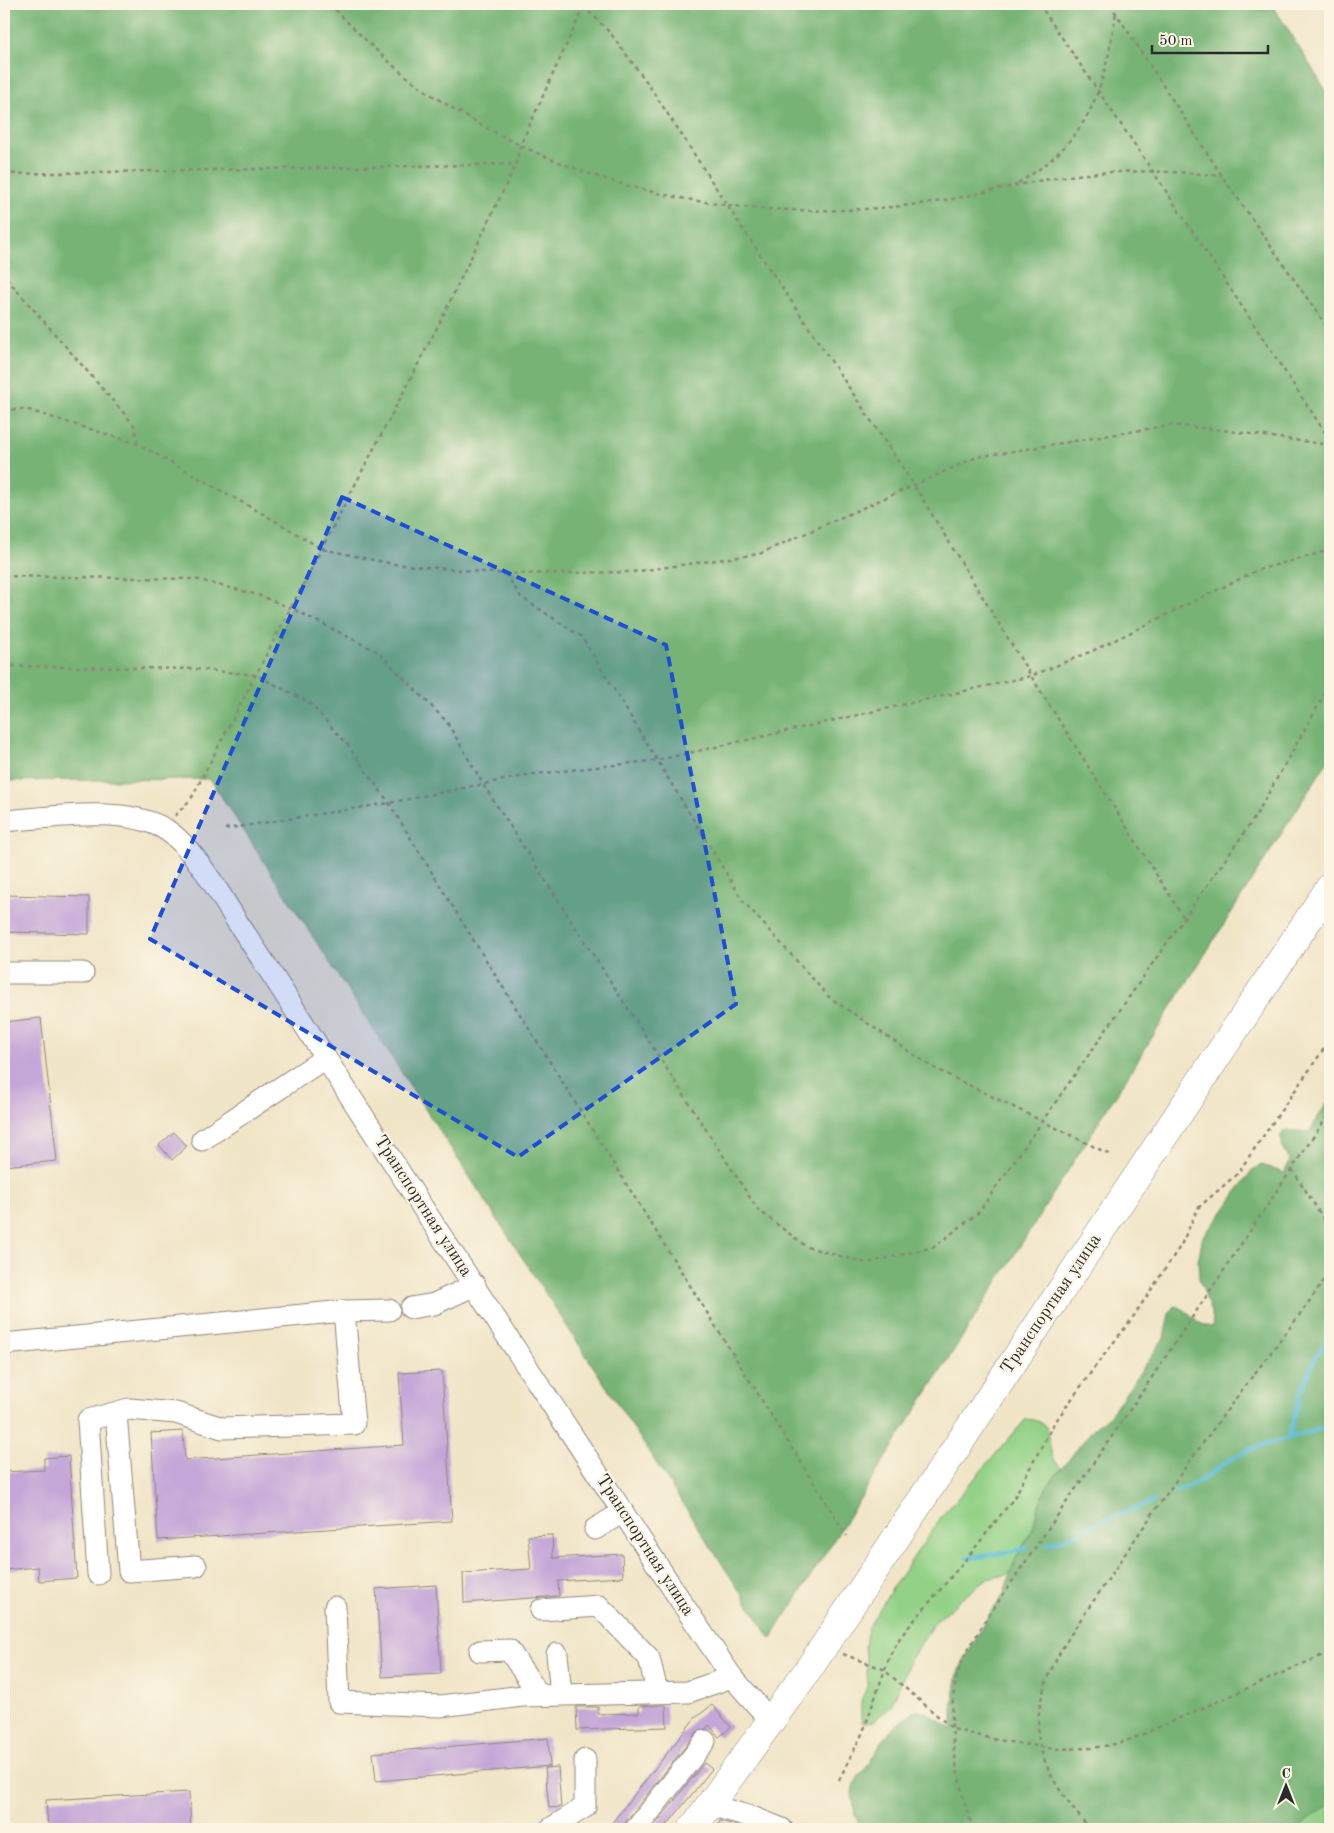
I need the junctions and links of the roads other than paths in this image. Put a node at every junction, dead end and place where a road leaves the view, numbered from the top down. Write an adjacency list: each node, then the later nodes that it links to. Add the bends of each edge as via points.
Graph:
1 (4, 822): 5 (street, Транспортная улица, via 129,816 163,828 187,849 213,883)
2 (1330, 887): 25 (main road, Транспортная улица)
3 (4, 973): 4 (street)
4 (83, 973)
5 (325, 1058): 6 (street); 7 (street, Транспортная улица)
6 (202, 1140)
7 (474, 1285): 8 (street, via 434,1304); 13 (street, Транспортная улица)
8 (410, 1308)
9 (389, 1310): 10 (street)
10 (344, 1311): 11 (street); 12 (street, via 354,1424 222,1428 176,1412 129,1409)
11 (4, 1344)
12 (116, 1412): 15 (street, via 128,1571); 16 (street, via 88,1420)
13 (623, 1512): 14 (street); 21 (street, Транспортная улица)
14 (595, 1529)
15 (196, 1566)
16 (98, 1574)
17 (335, 1607): 24 (street, via 339,1702 440,1706)
18 (541, 1610): 22 (street, via 599,1606 649,1658)
19 (480, 1651): 24 (street, via 509,1650)
20 (557, 1654): 23 (street)
21 (732, 1677): 22 (street, via 688,1692); 25 (street, Транспортная улица)
22 (657, 1691): 23 (street)
23 (561, 1694): 24 (street)
24 (540, 1695)
25 (771, 1721): 28 (main road, Транспортная улица)
26 (705, 1742): 30 (street)
27 (585, 1760): 29 (street, via 585,1807)
28 (709, 1805): 31 (main road, Транспортная улица); 32 (street)
29 (550, 1829)
30 (636, 1829)
31 (692, 1829)
32 (782, 1829)

